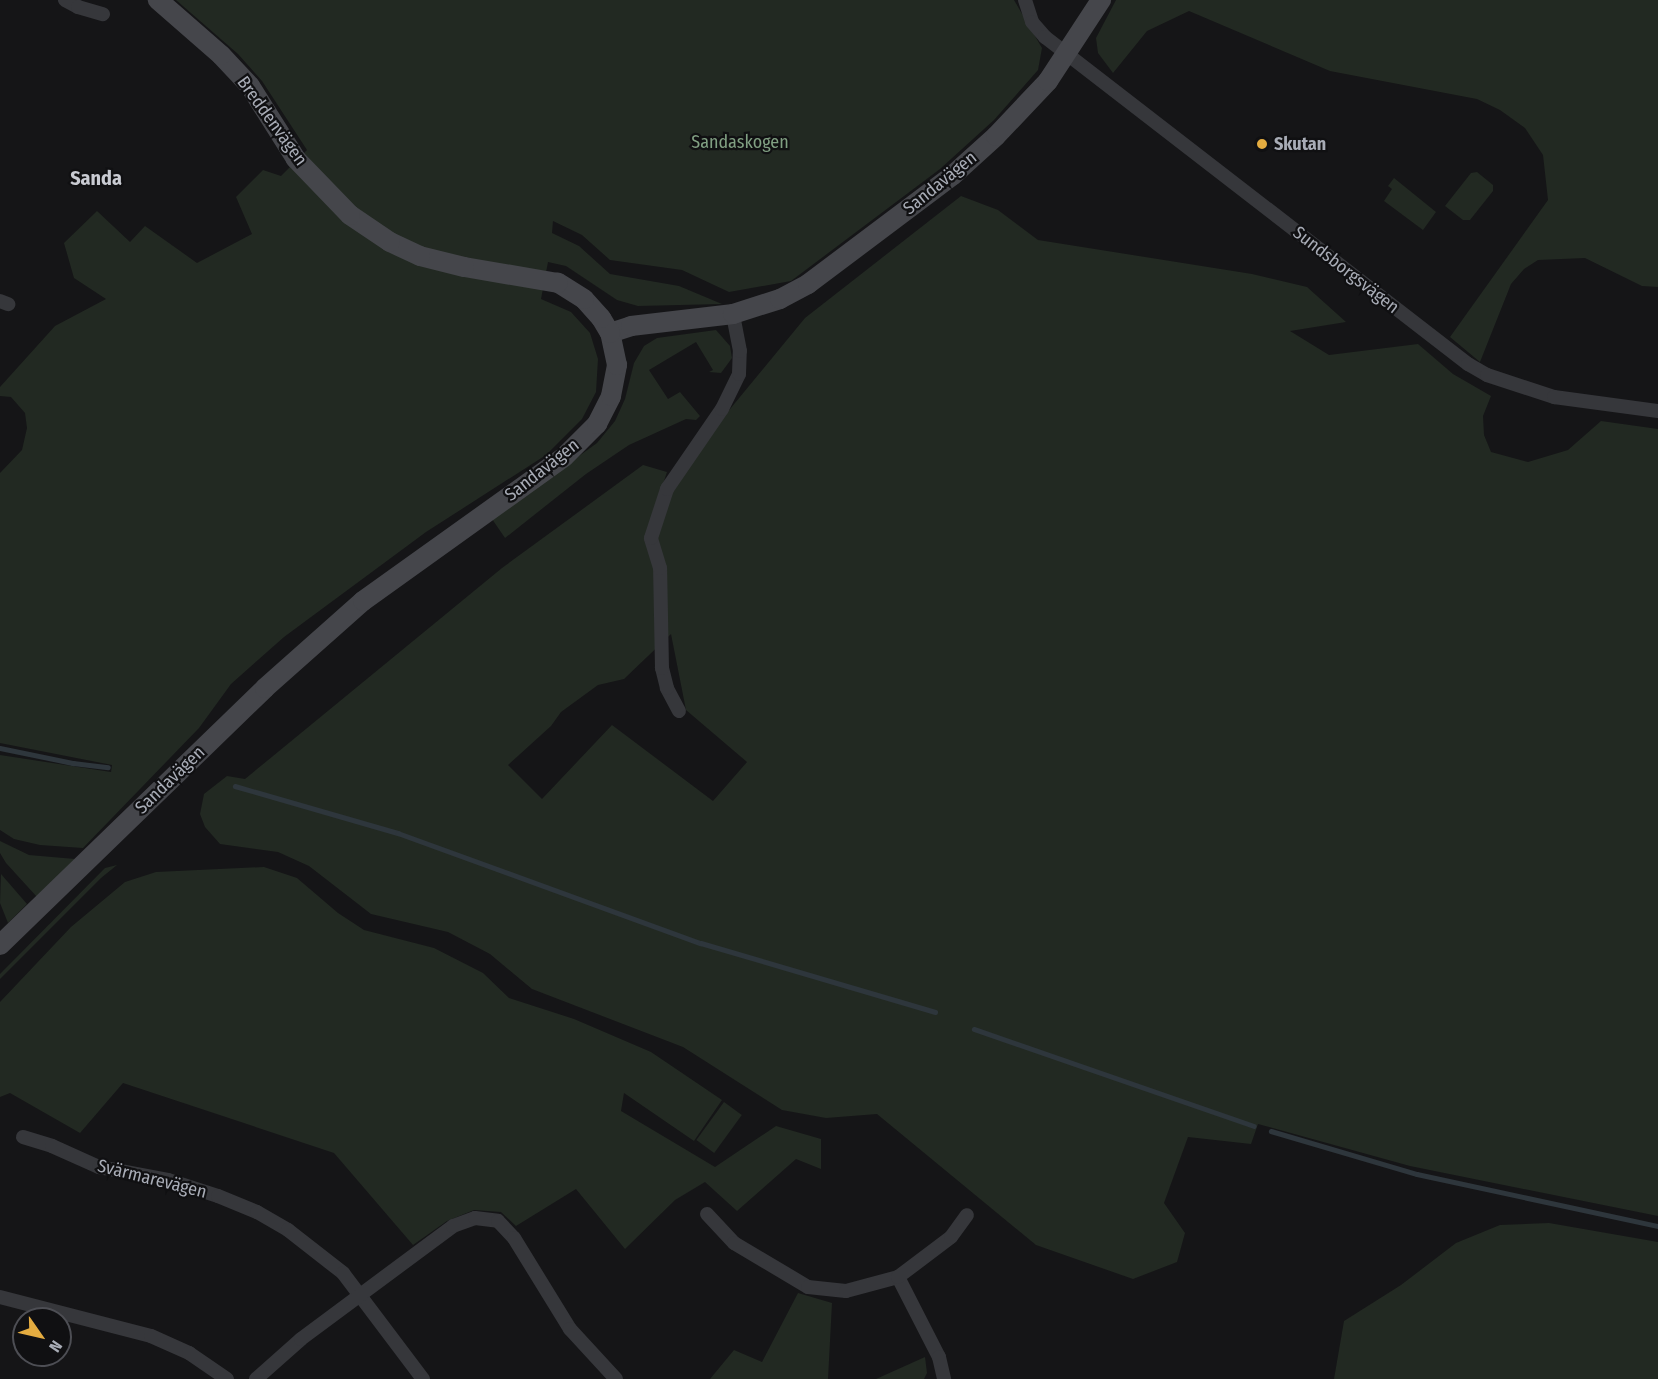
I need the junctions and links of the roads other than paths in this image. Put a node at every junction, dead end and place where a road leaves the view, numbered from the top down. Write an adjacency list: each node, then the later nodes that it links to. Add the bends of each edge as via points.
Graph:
1 (65, 0): 5 (street)
2 (158, 0): 8 (street, Breddenvägen, via 250,86 296,159 350,215 390,242 420,256 558,283 584,299)
3 (1025, 0): 6 (street, via 1032,22)
4 (1101, 0): 6 (street, Sandavägen)
5 (103, 14)
6 (1068, 53): 7 (street, Sandavägen, via 1048,81 996,136 944,182 807,284 780,299); 9 (street, Sundsborgsvägen, via 1468,364 1496,378 1554,397)
7 (733, 314): 8 (street, Sandavägen, via 631,326); 10 (street, via 740,351 739,374 722,409 667,489 651,538 660,568 662,668)
8 (610, 333): 11 (street, Sandavägen, via 617,365 611,396 597,424 564,457 354,609 265,688)
9 (1658, 411)
10 (679, 711)
11 (0, 945)
12 (22, 1137): 16 (street, Svärmarevägen, via 99,1167 168,1180 257,1212 343,1273)
13 (707, 1214): 15 (street, via 734,1243 808,1287 846,1291)
14 (967, 1215): 15 (street, via 951,1238)
15 (898, 1277): 22 (street, via 939,1357)
16 (361, 1294): 19 (street); 20 (street, Svärmarevägen); 21 (street, via 453,1226 475,1218 498,1221 514,1238 570,1329)
17 (0, 1297): 18 (street, via 151,1336 189,1353)
18 (227, 1379)
19 (256, 1379)
20 (423, 1379)
21 (616, 1379)
22 (944, 1379)

